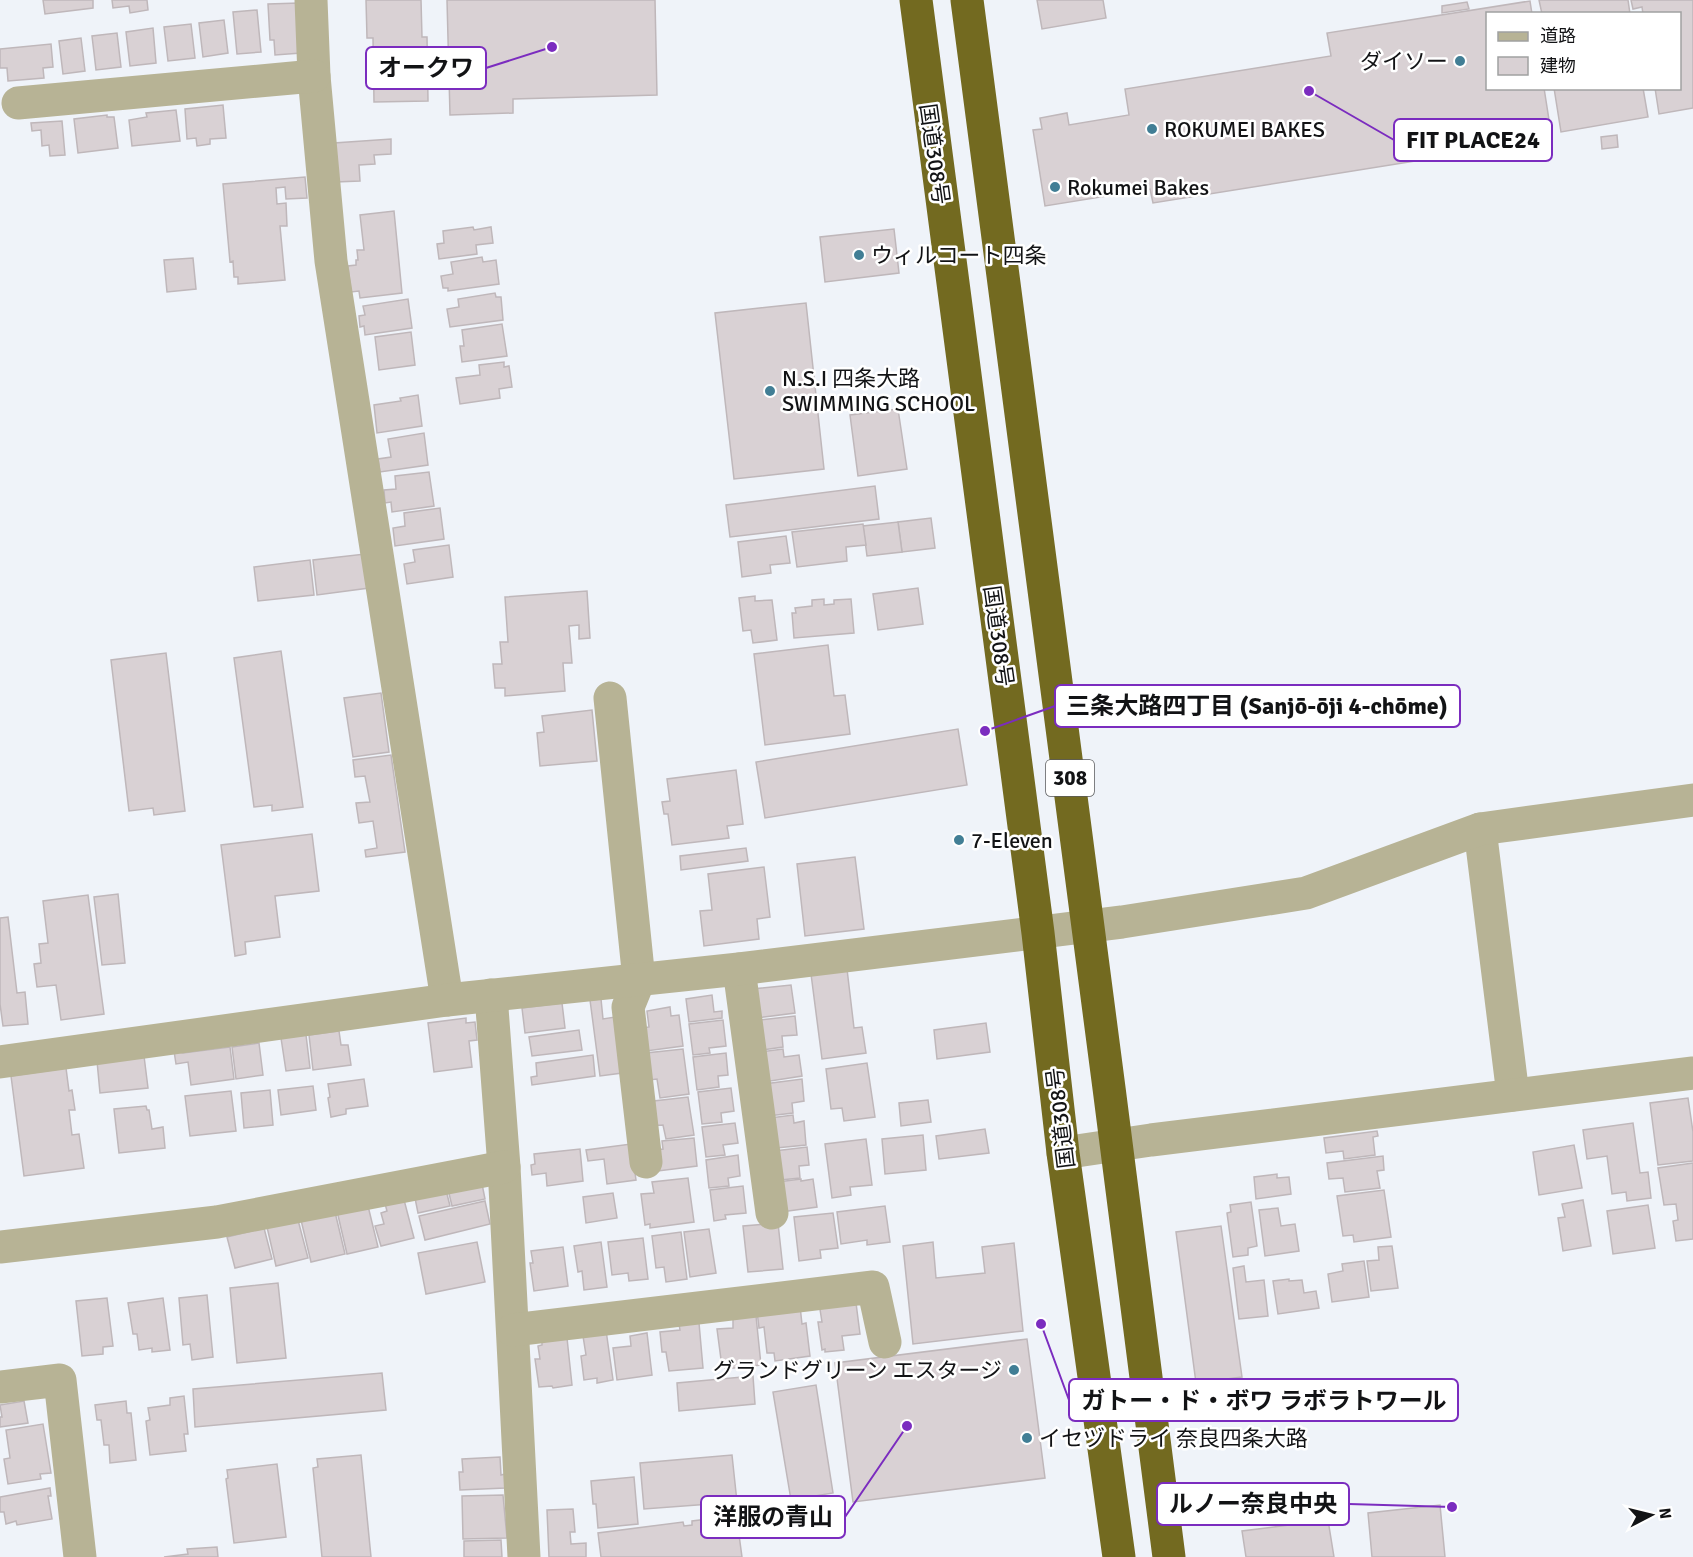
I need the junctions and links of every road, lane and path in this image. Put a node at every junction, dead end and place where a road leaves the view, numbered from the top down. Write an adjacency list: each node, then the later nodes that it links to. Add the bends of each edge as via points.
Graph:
1 (311, 0): 4 (street)
2 (916, 0): 10 (highway, 国道308号 / 308)
3 (967, 0): 9 (highway, 308)
4 (314, 76): 5 (street); 14 (street, via 331,261)
5 (18, 103)
6 (610, 698): 12 (street)
7 (1693, 800): 8 (street)
8 (1480, 829): 9 (street, via 1306,893); 17 (street)
9 (1090, 927): 10 (street); 18 (highway, 308)
10 (1038, 933): 11 (street); 19 (highway, 国道308号 / 308)
11 (740, 969): 12 (street); 22 (street)
12 (639, 980): 13 (street); 20 (street, via 628,1007)
13 (491, 995): 14 (street); 21 (street)
14 (447, 1000): 15 (street)
15 (0, 1062)
16 (1693, 1073): 17 (street)
17 (1513, 1095): 18 (street)
18 (1116, 1145): 19 (street); 30 (highway, 308)
19 (1063, 1153): 29 (highway, 国道308号 / 308)
20 (646, 1162)
21 (504, 1167): 23 (street, via 217,1222); 24 (street)
22 (772, 1213)
23 (0, 1247)
24 (513, 1330): 25 (street, via 873,1287); 28 (street)
25 (885, 1342)
26 (0, 1387): 27 (street, via 60,1380)
27 (80, 1557)
28 (524, 1557)
29 (1119, 1557)
30 (1169, 1557)

